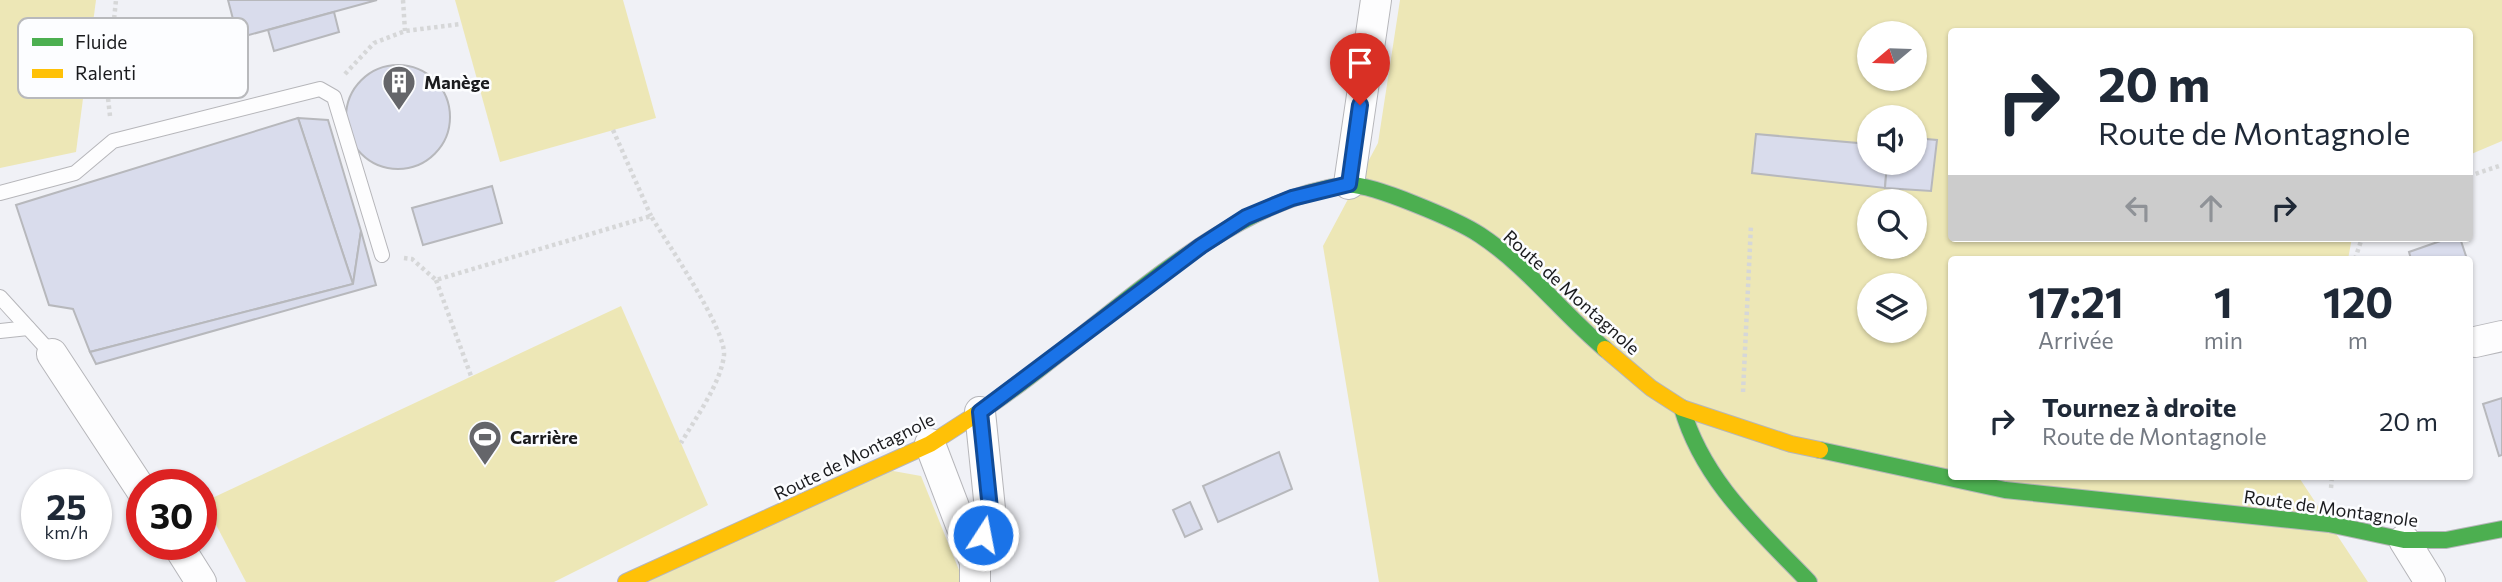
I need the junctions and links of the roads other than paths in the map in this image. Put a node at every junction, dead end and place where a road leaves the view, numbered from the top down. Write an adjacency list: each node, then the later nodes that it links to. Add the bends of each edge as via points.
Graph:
1 (1376, 0): 2 (street)
2 (1349, 184): 9 (street, Route de Montagnole, via 1413,203 1479,234 1527,273 1580,328); 10 (street, Route de Montagnole, via 1292,198 1246,217)
3 (0, 193): 4 (lane, via 75,173 113,141 320,89 334,97)
4 (382, 255)
5 (0, 297): 6 (lane)
6 (28, 328): 7 (lane); 8 (lane)
7 (0, 331)
8 (52, 354): 12 (street)
9 (1682, 408): 13 (street, Route de Montagnole, via 1791,444); 21 (street, via 1686,430 1710,472)
10 (980, 412): 11 (street, Route de Montagnole); 18 (street, via 990,509)
11 (930, 444): 18 (street); 20 (street, Route de Montagnole)
12 (128, 469)
13 (1948, 478)
14 (1958, 480): 16 (street, Route de Montagnole, via 2005,490 2329,524)
15 (2502, 529): 16 (street, Route de Montagnole, via 2446,540)
16 (2404, 540): 22 (street)
17 (187, 560): 19 (street)
18 (975, 572)
19 (201, 582)
20 (626, 582)
21 (1809, 582)
22 (2430, 582)

